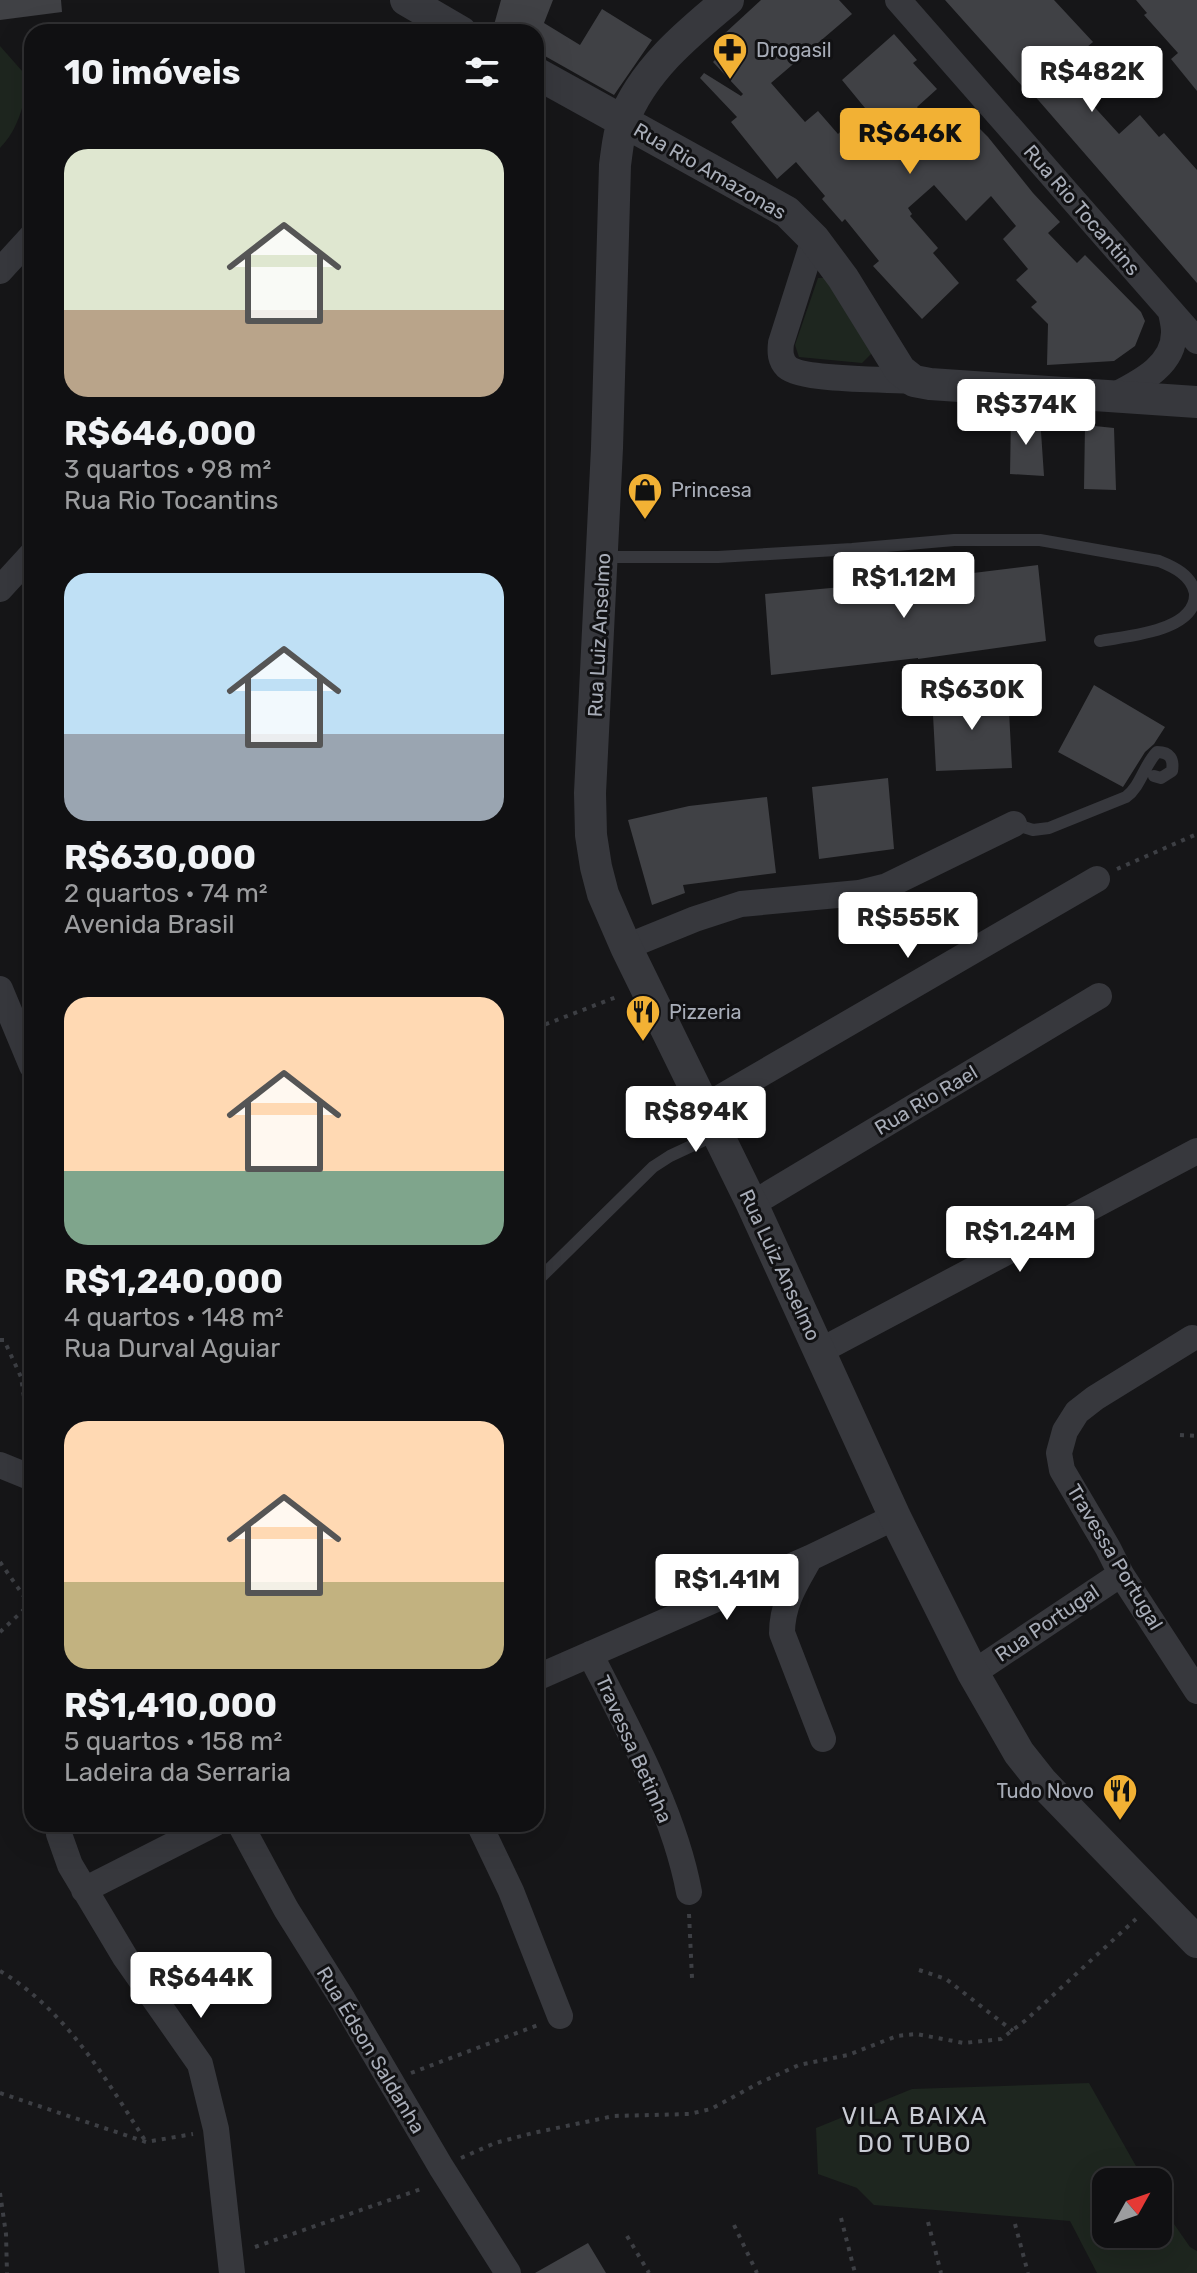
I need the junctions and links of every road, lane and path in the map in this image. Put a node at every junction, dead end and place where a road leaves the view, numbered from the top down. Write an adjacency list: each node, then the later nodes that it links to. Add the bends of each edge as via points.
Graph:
1 (406, 0): 4 (street)
2 (728, 0): 6 (street, Rua Luiz Anselmo, via 651,72)
3 (898, 0): 10 (street, Rua Rio Tocantins)
4 (446, 21)
5 (544, 77): 6 (street, Rua Rio Amazonas)
6 (623, 121): 7 (street, Rua Rio Amazonas, via 787,212); 15 (street, Rua Luiz Anselmo, via 615,165)
7 (814, 239): 12 (street, Rua Rio Amazonas, via 900,370); 12 (street, via 781,343 782,362 805,375)
8 (24, 245): 9 (street)
9 (0, 271)
10 (1171, 312): 11 (street, Rua Rio Tocantins); 13 (street, via 1174,333 1163,361 1152,374)
11 (1197, 341)
12 (914, 381): 13 (street)
13 (1115, 395): 14 (street)
14 (1197, 402)
15 (603, 557): 18 (lane, via 718,557 954,540 1040,540 1159,561 1194,587 1194,610 1172,627); 23 (street, Rua Luiz Anselmo, via 591,835 603,894)
16 (24, 563): 17 (street)
17 (0, 589)
18 (1100, 641)
19 (1154, 776): 20 (lane, via 1172,771 1164,752 1152,757 1126,797 1049,828)
20 (1014, 824): 23 (street, via 887,886 741,904)
21 (1197, 834): 22 (path)
22 (1097, 879): 29 (street)
23 (626, 947): 24 (street, Rua Luiz Anselmo)
24 (645, 986): 27 (path); 29 (street, Rua Luiz Anselmo)
25 (0, 989): 28 (street)
26 (1099, 996): 31 (street, Rua Rio Rael)
27 (544, 1025)
28 (24, 1047)
29 (711, 1121): 31 (street, Rua Luiz Anselmo); 32 (lane, via 653,1167)
30 (1197, 1151): 35 (street)
31 (752, 1204): 35 (street, Rua Luiz Anselmo)
32 (544, 1274)
33 (1192, 1338): 44 (street, Travessa Portugal, via 1095,1398 1065,1431 1059,1453 1062,1470)
34 (0, 1340): 36 (path, via 21,1377)
35 (820, 1351): 41 (street, Rua Luiz Anselmo)
36 (24, 1397)
37 (1180, 1435): 38 (path)
38 (1197, 1436)
39 (0, 1465): 40 (street)
40 (24, 1475)
41 (895, 1517): 42 (street); 49 (street, Rua Luiz Anselmo)
42 (810, 1558): 48 (street); 52 (street, via 786,1601 782,1633)
43 (0, 1562): 45 (path)
44 (1121, 1574): 49 (street, Rua Portugal); 51 (street, Travessa Portugal)
45 (24, 1596)
46 (24, 1612): 47 (path)
47 (0, 1632)
48 (590, 1654): 50 (street); 58 (street, Travessa Betinha, via 648,1769)
49 (973, 1673): 60 (street, Rua Luiz Anselmo, via 1042,1782)
50 (544, 1674)
51 (1197, 1691)
52 (823, 1739)
53 (198, 1832): 57 (street)
54 (244, 1832): 66 (street, Rua Édson Saldanha)
55 (483, 1832): 64 (street)
56 (59, 1834): 57 (street)
57 (84, 1890): 68 (street, via 200,2064)
58 (689, 1892): 63 (path)
59 (1146, 1910): 65 (path)
60 (1197, 1942)
61 (919, 1970): 65 (path, via 946,1979)
62 (0, 1971): 69 (path, via 72,2033)
63 (692, 1978)
64 (560, 2016): 66 (path)
65 (1013, 2031): 70 (path, via 1001,2039 964,2043 897,2036 848,2055 799,2065 711,2109 614,2116 533,2133 495,2143)
66 (391, 2081): 70 (street, Rua Édson Saldanha)
67 (0, 2093): 69 (path)
68 (216, 2129): 69 (path); 78 (street)
69 (146, 2142)
70 (445, 2173): 78 (path); 80 (street, Rua Édson Saldanha)
71 (0, 2193): 77 (path, via 6,2234)
72 (841, 2218): 83 (path)
73 (928, 2222): 84 (path)
74 (1015, 2224): 85 (path)
75 (734, 2225): 82 (path)
76 (627, 2236): 81 (path)
77 (2, 2256): 79 (path)
78 (231, 2264)
79 (7, 2273)
80 (508, 2273)
81 (649, 2273)
82 (757, 2273)
83 (855, 2273)
84 (941, 2273)
85 (1028, 2273)

